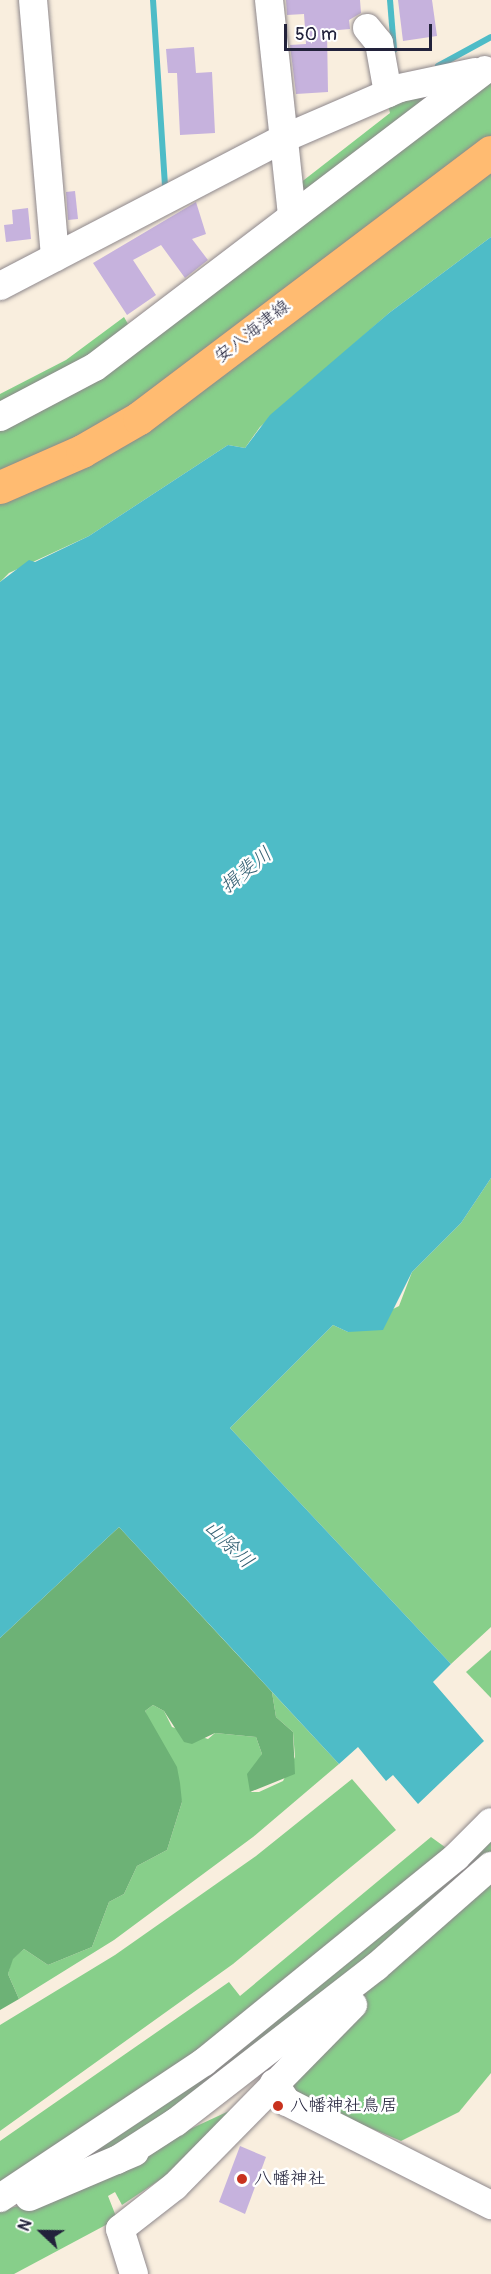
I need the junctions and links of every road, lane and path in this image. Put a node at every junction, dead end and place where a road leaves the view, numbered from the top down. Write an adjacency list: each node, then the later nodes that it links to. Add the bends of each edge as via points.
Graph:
1 (33, 0): 9 (street)
2 (269, 0): 6 (street)
3 (367, 28): 5 (street, via 379,43)
4 (488, 68): 5 (street); 8 (street)
5 (388, 93): 6 (street)
6 (280, 140): 8 (street); 9 (street)
7 (491, 152): 12 (main road, 安八海津線, via 139,418 82,451)
8 (292, 215): 11 (street, via 95,367)
9 (55, 257): 10 (street)
10 (0, 286)
11 (0, 417)
12 (0, 486)
13 (491, 1822): 18 (street, via 447,1864 204,2062)
14 (491, 1866): 15 (street)
15 (376, 1967): 16 (street, via 354,2003); 17 (street, via 176,2122)
16 (274, 2083): 17 (street); 19 (street, via 287,2102); 20 (street, via 175,2186 120,2229)
17 (117, 2160): 18 (street, via 33,2196)
18 (0, 2200)
19 (491, 2205)
20 (134, 2274)

